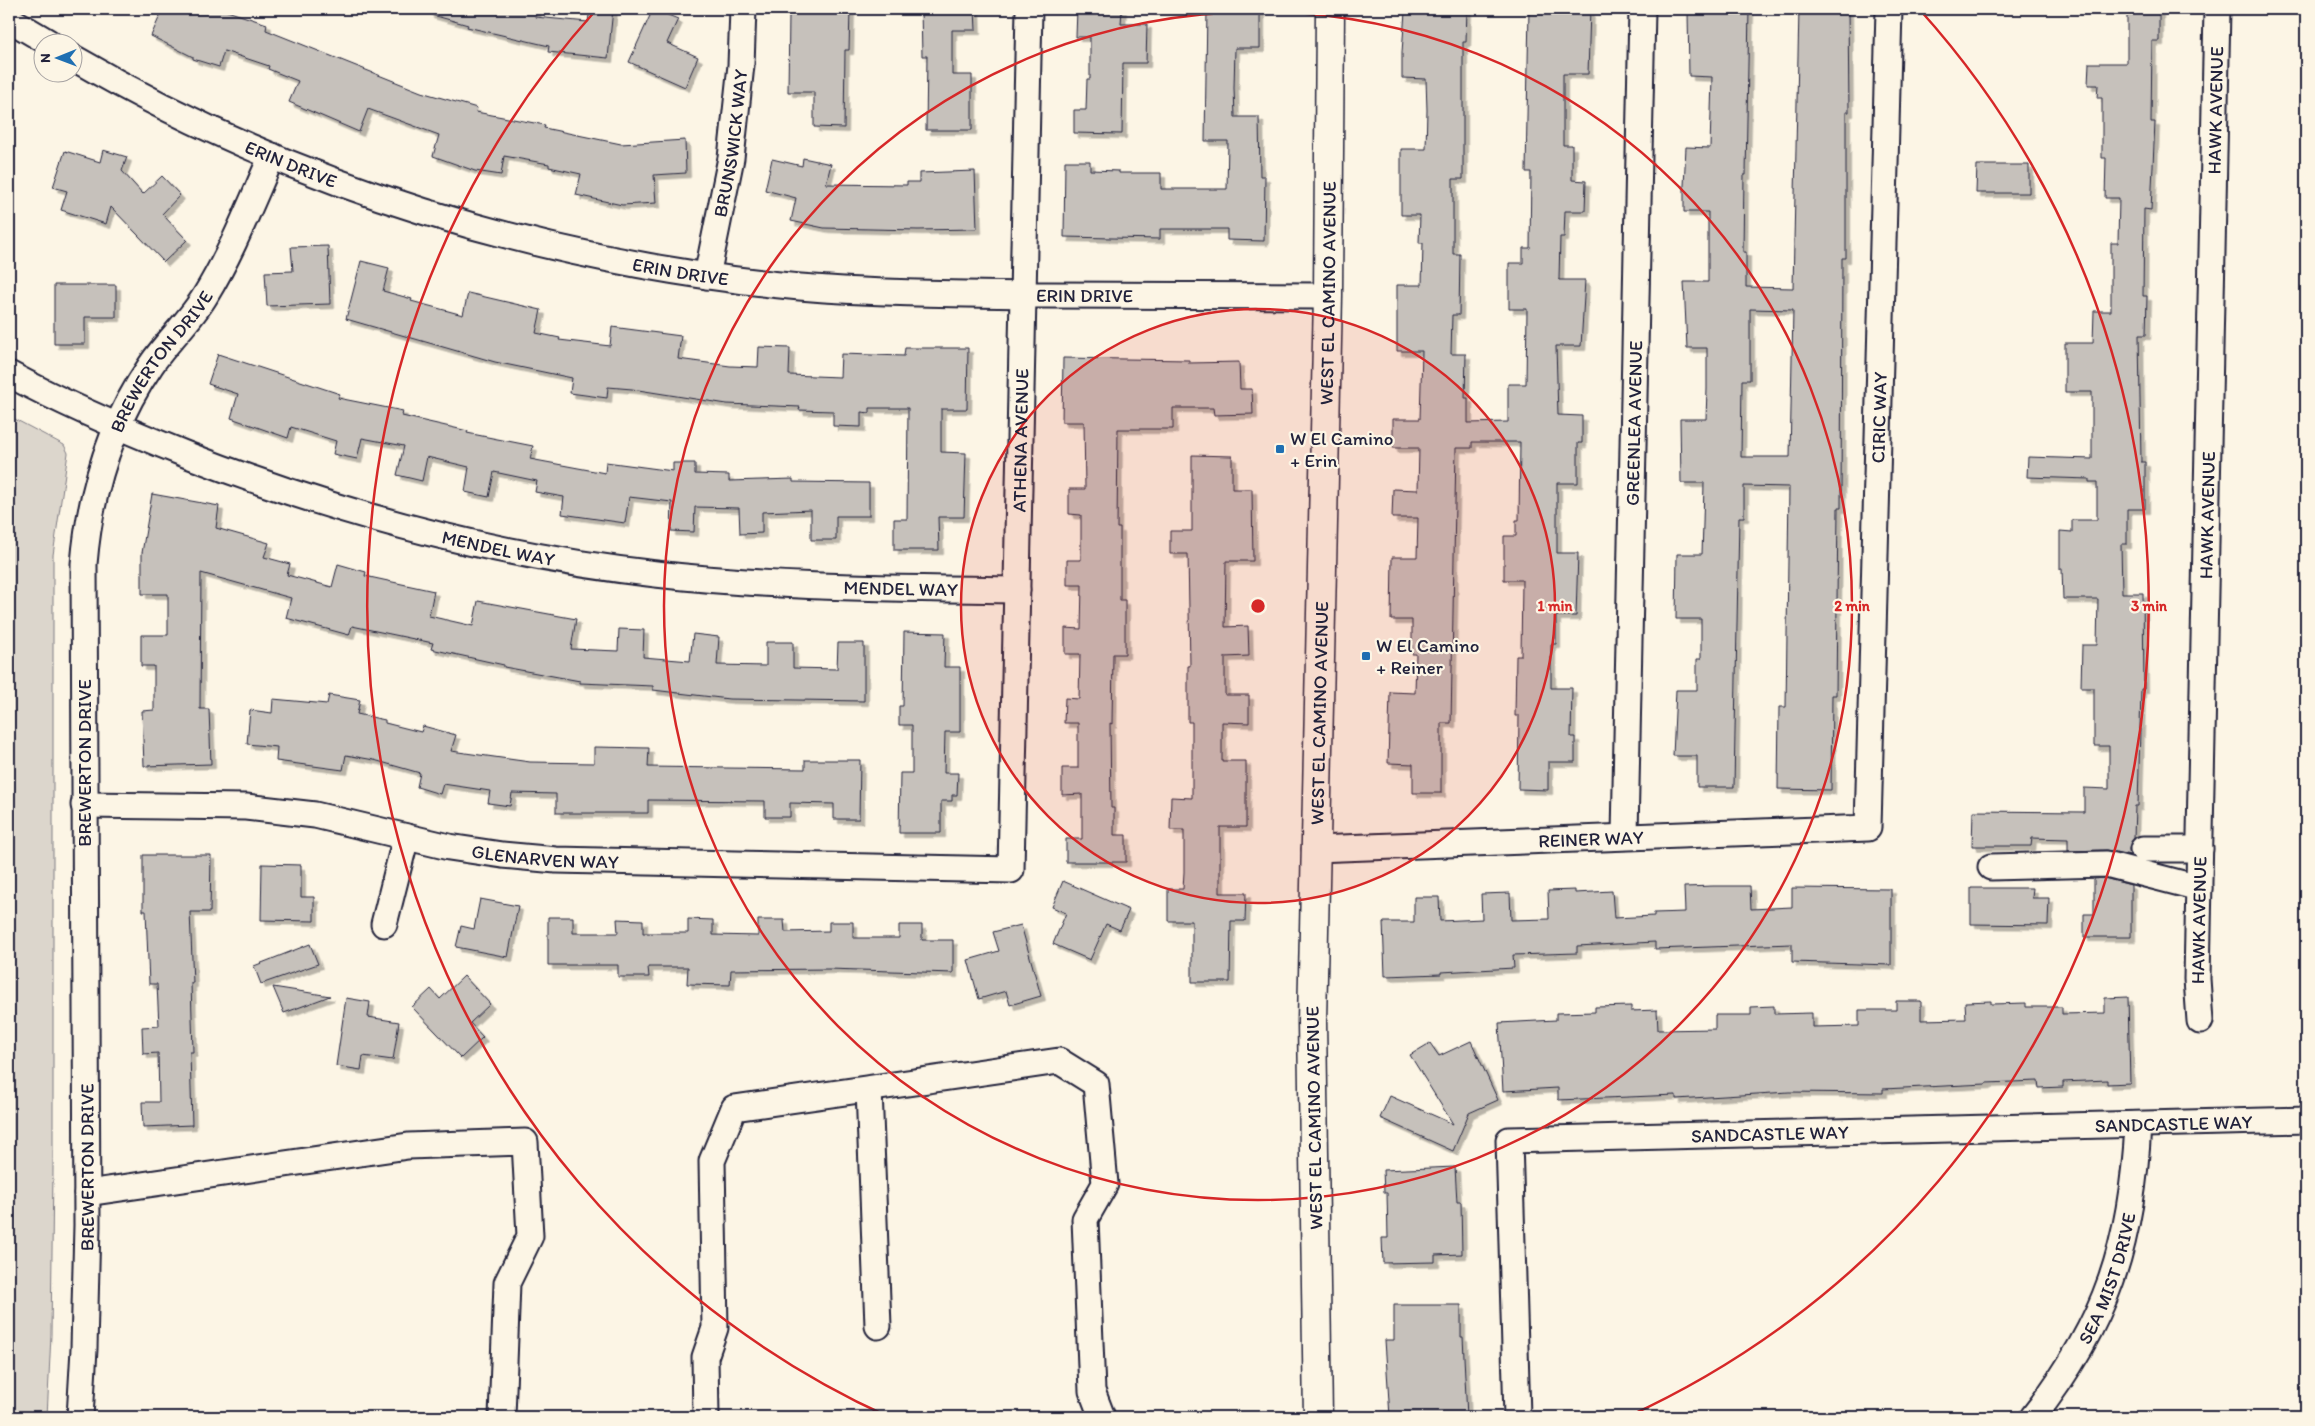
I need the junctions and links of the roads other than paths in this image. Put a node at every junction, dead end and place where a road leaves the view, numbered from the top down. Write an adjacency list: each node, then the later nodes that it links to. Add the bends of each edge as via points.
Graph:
1 (743, 9): 11 (street, BRUNSWICK WAY, via 741,65 731,158)
2 (1029, 9): 12 (street, ATHENA AVENUE)
3 (1330, 9): 13 (main road, WEST EL CAMINO AVENUE)
4 (1642, 9): 19 (street, GREENLEA AVENUE)
5 (1889, 9): 18 (street, CIRIC WAY)
6 (2217, 9): 23 (street, HAWK AVENUE)
7 (9, 19): 8 (street)
8 (32, 33)
9 (82, 62): 10 (street, ERIN DRIVE, via 175,111)
10 (272, 156): 11 (street, ERIN DRIVE, via 406,205 495,232 616,261); 15 (street, BREWERTON DRIVE, via 225,262 204,298 152,364)
11 (707, 276): 12 (street, ERIN DRIVE, via 894,293)
12 (1023, 294): 13 (street, ERIN DRIVE); 16 (street, ATHENA AVENUE)
13 (1328, 296): 21 (main road, WEST EL CAMINO AVENUE)
14 (9, 374): 15 (street, MENDEL WAY)
15 (116, 427): 16 (street, MENDEL WAY, via 238,475 354,513 492,548 655,574 754,583); 17 (street, BREWERTON DRIVE, via 96,485 87,524 84,564)
16 (1017, 590): 25 (street, ATHENA AVENUE)
17 (84, 806): 20 (street, GLENARVEN WAY, via 246,806 315,815); 32 (street, BREWERTON DRIVE)
18 (1868, 828): 19 (street, REINER WAY)
19 (1625, 836): 21 (street, REINER WAY)
20 (406, 837): 25 (street, GLENARVEN WAY, via 448,847 556,860); 27 (street)
21 (1315, 849): 38 (main road, WEST EL CAMINO AVENUE, via 1312,1021)
22 (2143, 849): 23 (street)
23 (2200, 849): 26 (street, HAWK AVENUE)
24 (1991, 867): 26 (street, via 2106,864)
25 (1011, 870)
26 (2199, 888): 28 (street, HAWK AVENUE, via 2197,979)
27 (384, 924)
28 (2200, 1021)
29 (869, 1088): 33 (street); 36 (street, via 734,1108 712,1161 715,1328 705,1357); 37 (street, via 1059,1061 1096,1084 1105,1184 1085,1219 1092,1391)
30 (2306, 1120): 31 (street, SANDCASTLE WAY)
31 (2138, 1124): 39 (street, SANDCASTLE WAY, via 1509,1140); 40 (street, SEA MIST DRIVE, via 2136,1172 2118,1262 2082,1347)
32 (87, 1193): 34 (street, BREWERTON DRIVE); 35 (street, via 408,1146 524,1142 530,1236 507,1283)
33 (878, 1326)
34 (80, 1417)
35 (502, 1417)
36 (706, 1417)
37 (1102, 1417)
38 (1318, 1417)
39 (1517, 1417)
40 (2033, 1417)

